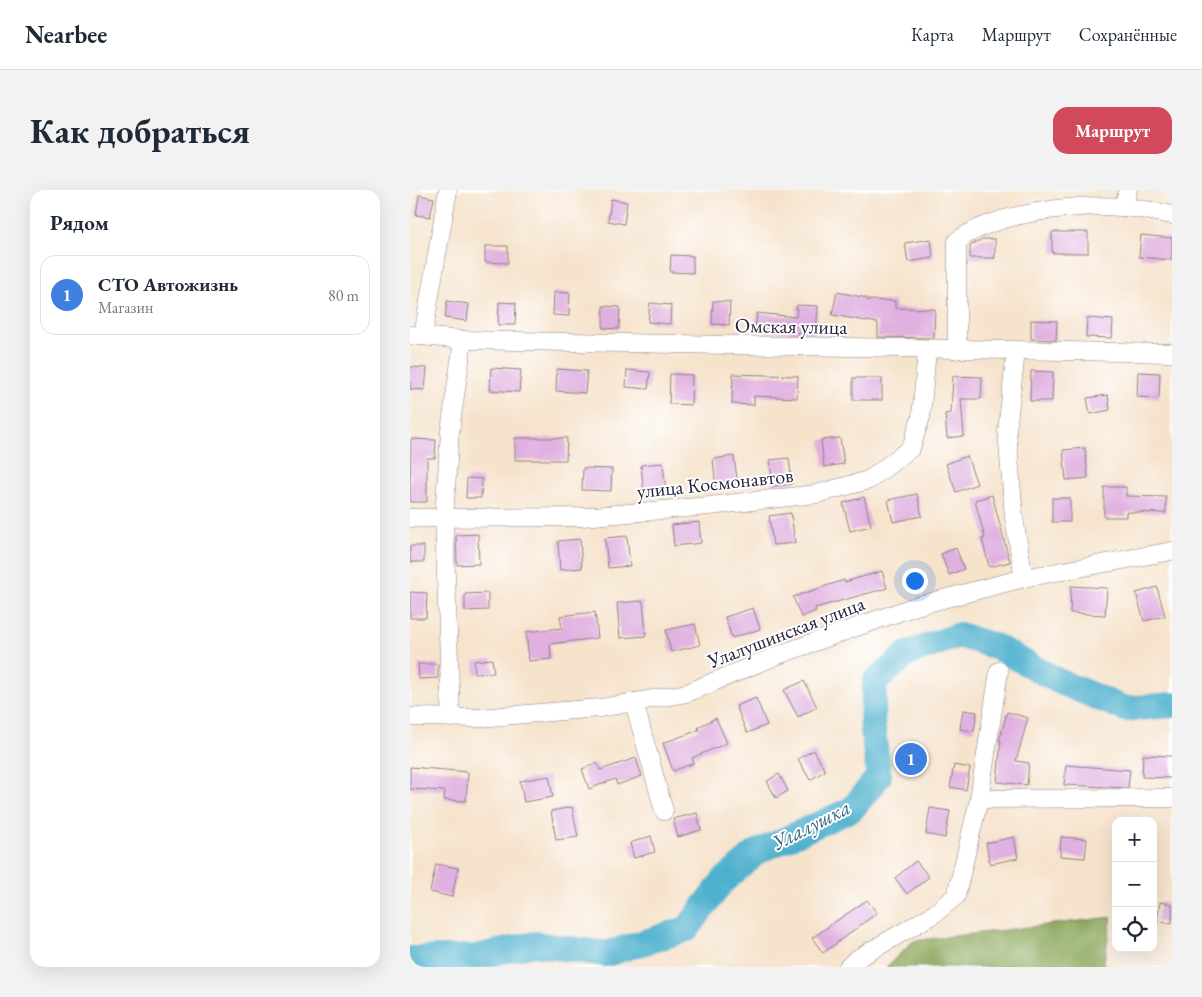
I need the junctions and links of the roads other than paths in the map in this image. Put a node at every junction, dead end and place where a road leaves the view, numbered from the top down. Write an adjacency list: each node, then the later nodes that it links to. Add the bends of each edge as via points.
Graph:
1 (448, 190): 4 (street)
2 (1126, 198): 3 (street); 7 (street, via 1018,215 969,232 957,241)
3 (1172, 215)
4 (417, 336): 5 (street, Омская улица)
5 (463, 340): 6 (street, Омская улица); 11 (street, via 450,431)
6 (927, 350): 7 (street, Омская улица); 11 (street, улица Космонавтов, via 921,417 911,448 868,480 816,494 709,506 582,517)
7 (957, 350): 8 (street, Омская улица)
8 (1016, 351): 9 (street, Омская улица); 13 (street, via 1007,431 1014,518)
9 (1172, 352)
10 (410, 518): 11 (street, улица Космонавтов)
11 (444, 518): 17 (street)
12 (1172, 551): 13 (street, Улалушинская улица)
13 (1024, 578): 15 (street, Улалушинская улица, via 916,606 778,655 687,693)
14 (999, 671): 19 (street)
15 (634, 702): 17 (street, Улалушинская улица, via 600,708); 20 (street)
16 (410, 717): 17 (street, Улалушинская улица)
17 (451, 718)
18 (1172, 798): 19 (street)
19 (979, 799): 21 (street, via 956,896 934,914)
20 (664, 811)
21 (848, 967)

